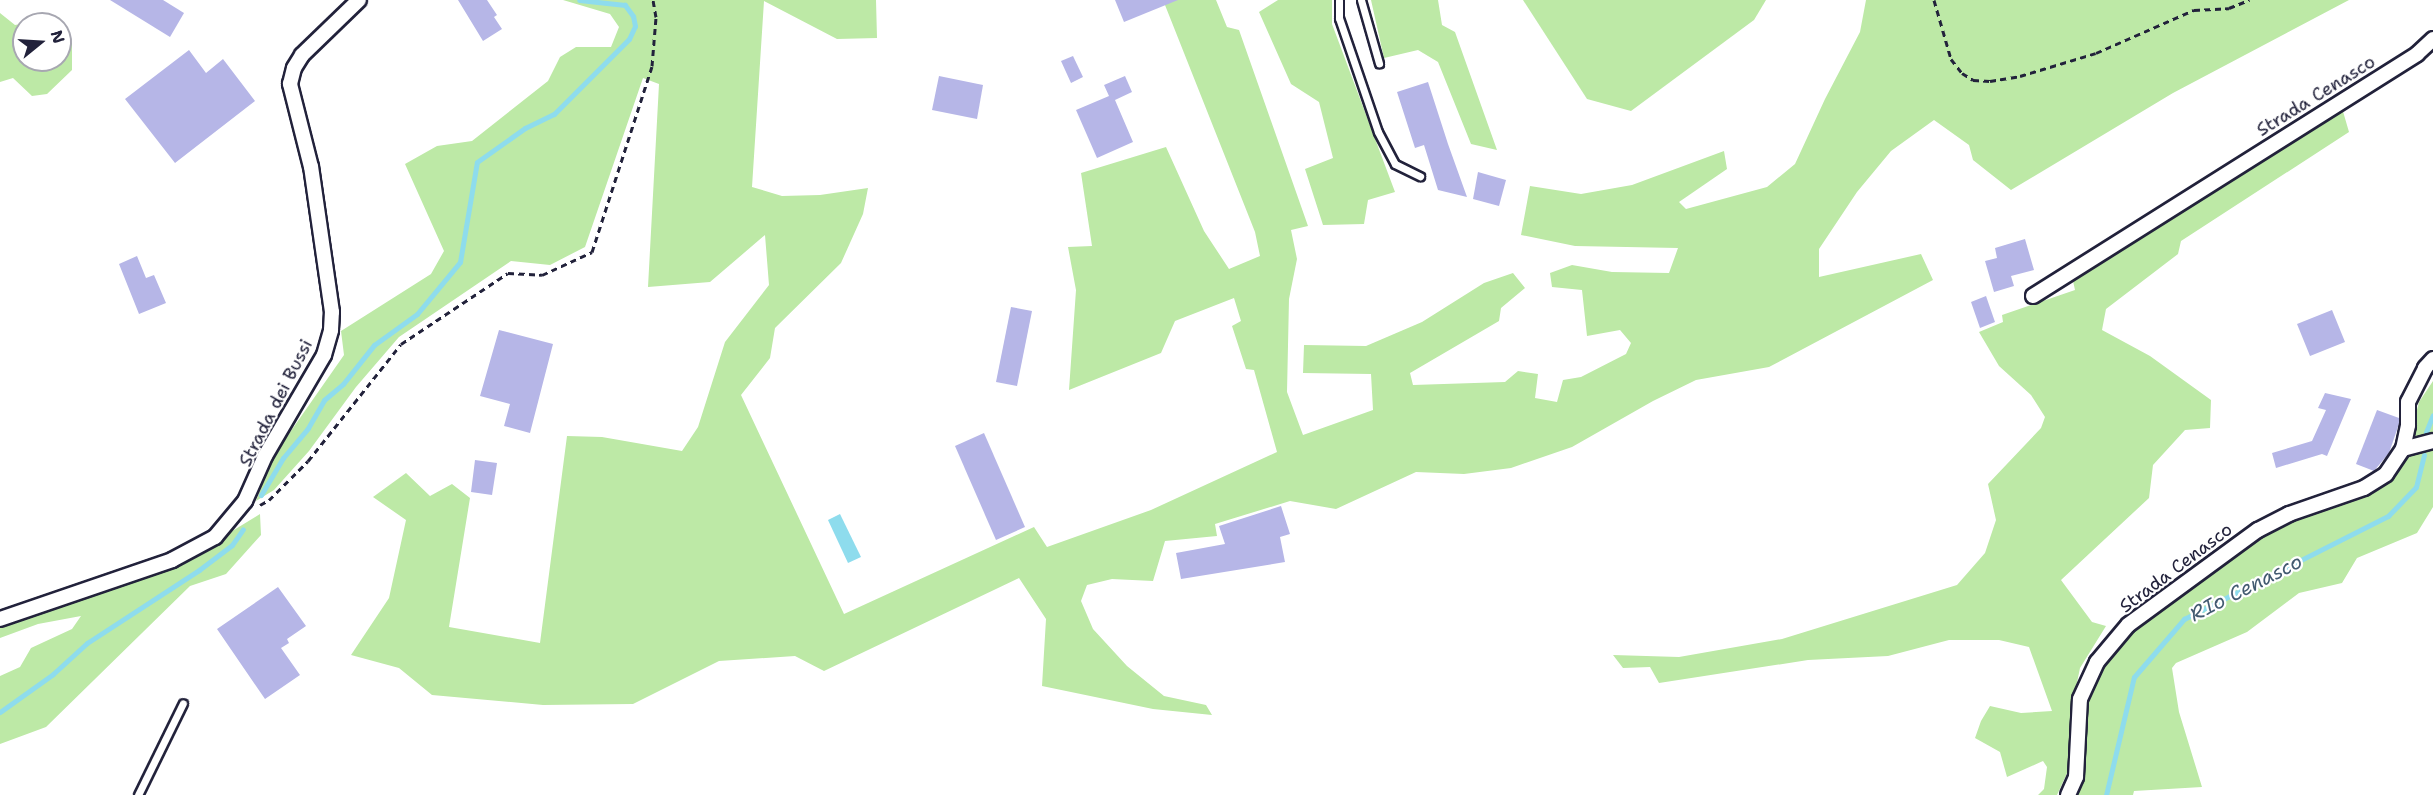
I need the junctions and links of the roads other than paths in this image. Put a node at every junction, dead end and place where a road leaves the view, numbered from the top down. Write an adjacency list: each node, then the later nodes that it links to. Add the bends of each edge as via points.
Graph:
1 (359, 0): 11 (street, Strada dei Bussi, via 302,55 290,84 311,167 331,330 324,355 265,456 245,501 215,537 172,560)
2 (1339, 0): 6 (lane, via 1339,18 1378,132 1395,164)
3 (1361, 0): 5 (lane)
4 (2433, 39): 7 (street, Strada Cenasco, via 2417,54)
5 (1379, 63)
6 (1420, 176)
7 (2033, 296)
8 (2433, 359): 10 (street, Strada Cenasco, via 2424,368 2408,402)
9 (2433, 441): 10 (street)
10 (2403, 449): 14 (street, Strada Cenasco, via 2386,474 2364,488 2289,514 2258,530 2128,625 2097,662 2080,699 2078,765)
11 (0, 619)
12 (183, 703): 13 (lane)
13 (138, 795)
14 (2068, 795)

